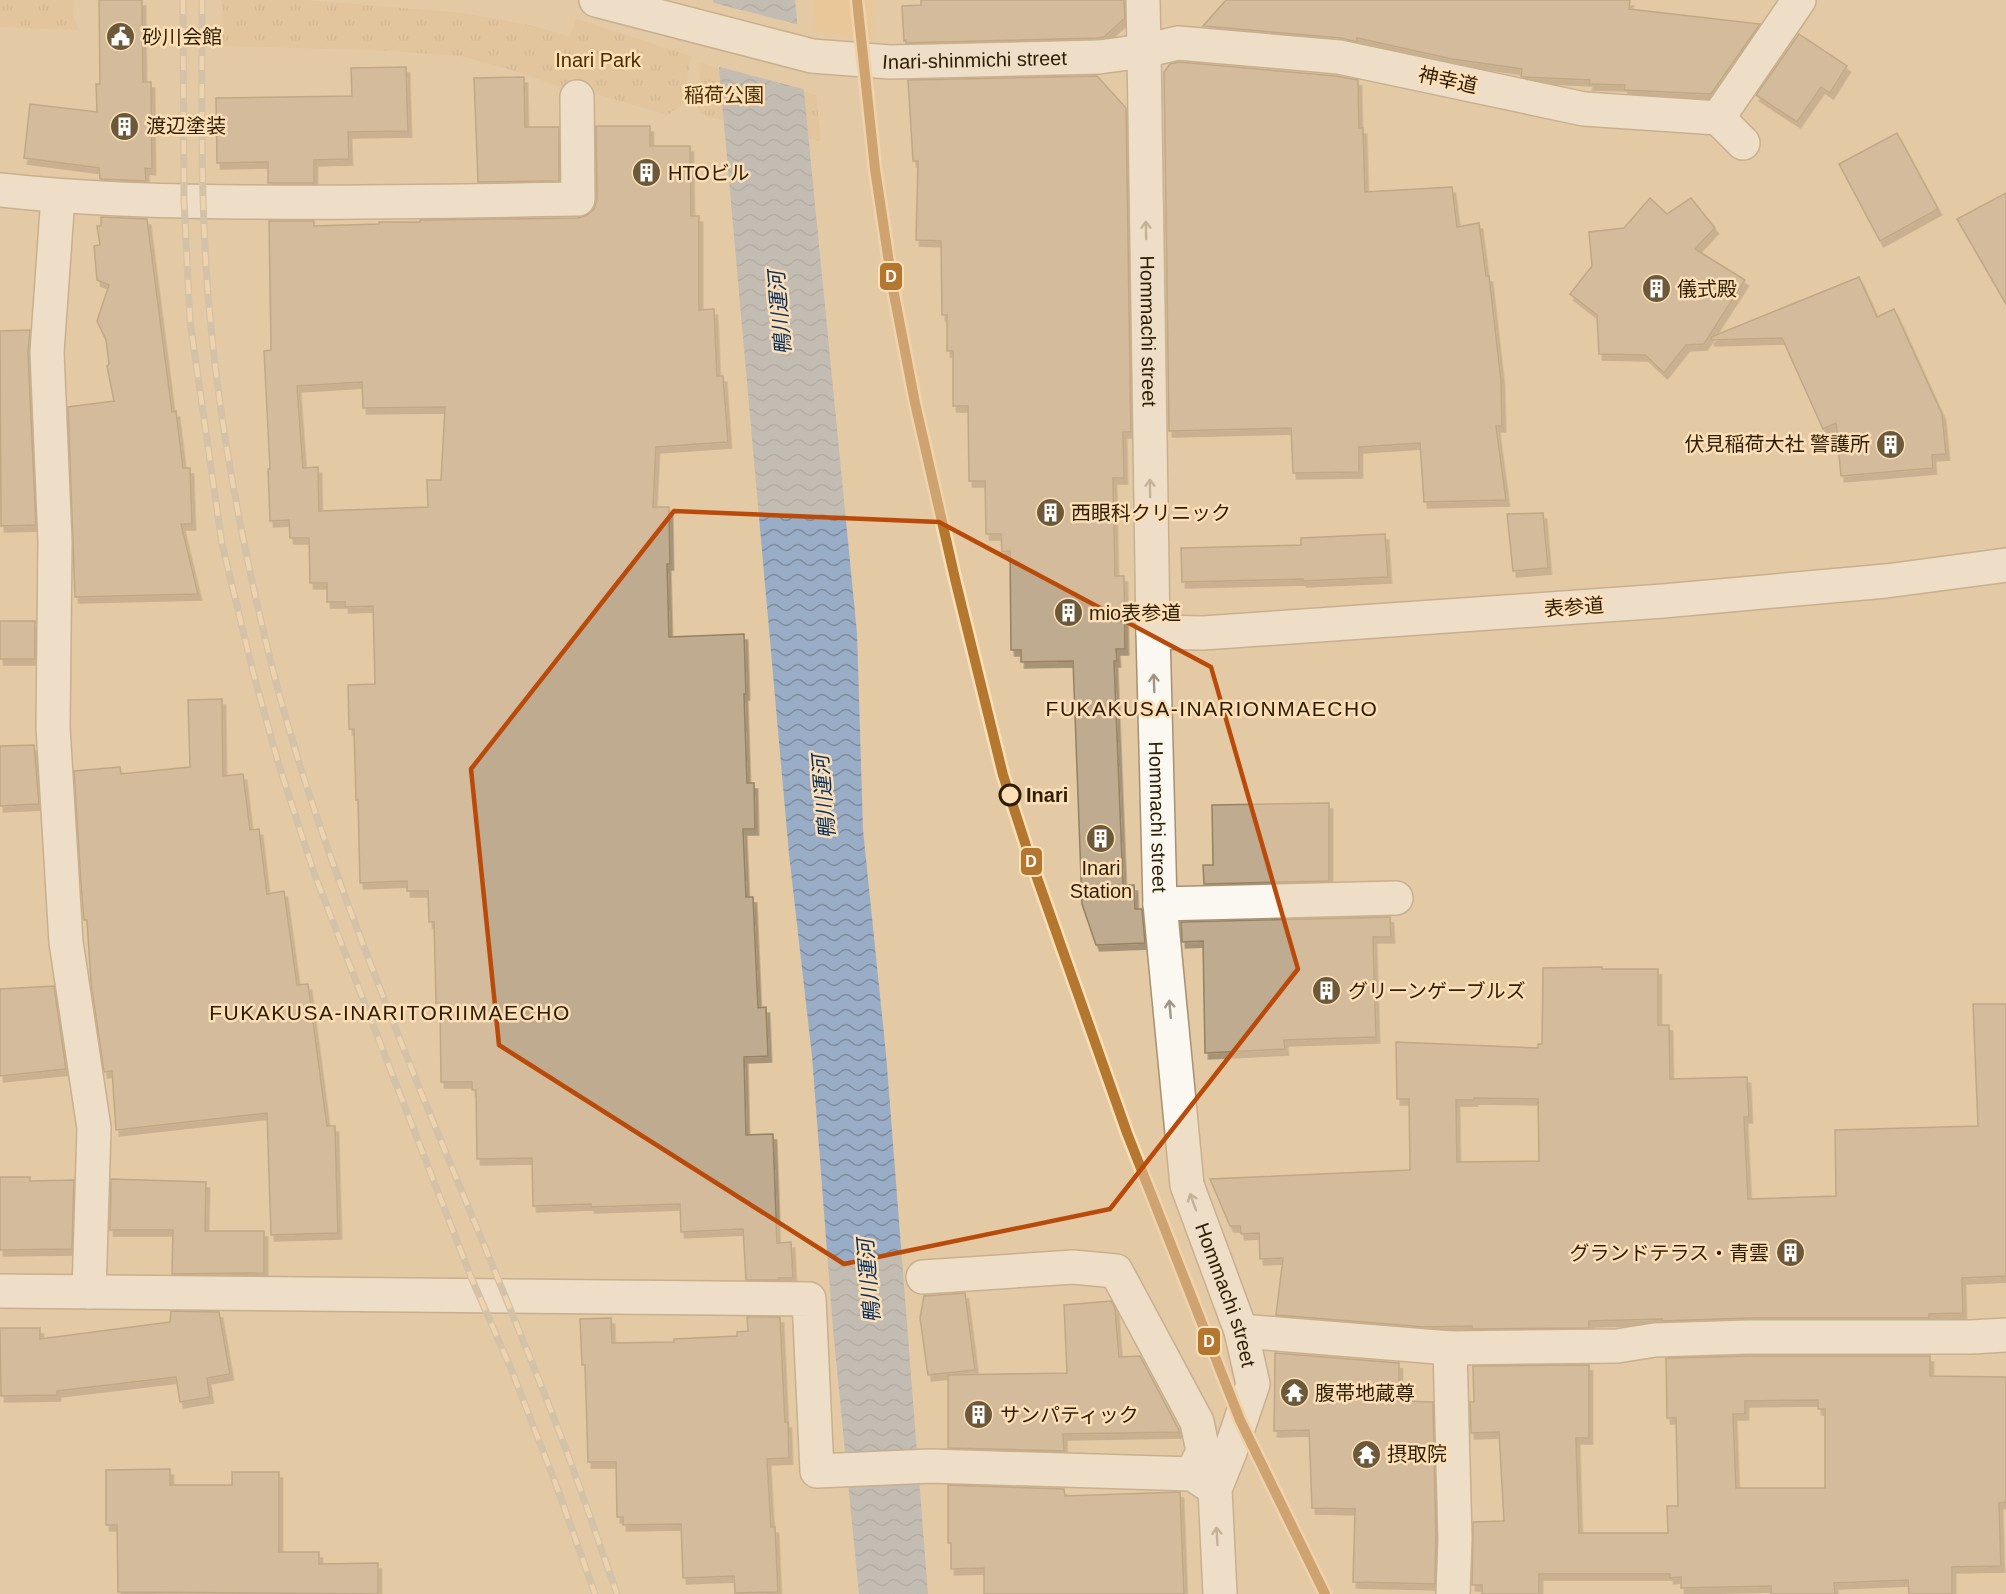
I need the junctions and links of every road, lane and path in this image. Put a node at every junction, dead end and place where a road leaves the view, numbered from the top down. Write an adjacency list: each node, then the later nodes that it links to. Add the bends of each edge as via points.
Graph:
1 (597, 0): 4 (street, Inari-shinmichi street, via 812,56 890,62 1099,57)
2 (1143, 0): 4 (street, Hommachi street)
3 (1799, 0): 6 (street)
4 (1144, 51): 6 (street, 神幸道, via 1178,42 1340,57 1584,109); 11 (street, Hommachi street, one-way to 4)
5 (577, 97): 9 (street, via 578,200 341,203)
6 (1718, 118): 7 (street)
7 (1743, 143)
8 (0, 190): 9 (street)
9 (58, 196): 16 (street, via 47,352 55,541 53,728 66,942 94,1128)
10 (2001, 566): 11 (street, 表参道, via 1663,601 1203,633)
11 (1153, 632): 13 (street, Hommachi street, one-way to 11)
12 (1396, 898): 13 (street)
13 (1160, 904): 17 (street, Hommachi street, one-way to 13, via 1186,1185)
14 (923, 1277): 20 (street, via 1073,1268 1116,1271 1197,1422 1203,1451)
15 (0, 1291): 16 (street)
16 (89, 1292): 20 (street, via 809,1299 817,1472 932,1467)
17 (1241, 1331): 19 (street); 20 (street, Hommachi street, via 1253,1384 1235,1437)
18 (2006, 1335): 19 (street, via 1749,1337 1654,1340 1617,1346)
19 (1450, 1348): 22 (street)
20 (1203, 1482): 21 (street, one-way to 20)
21 (1220, 1594)
22 (1454, 1594)

